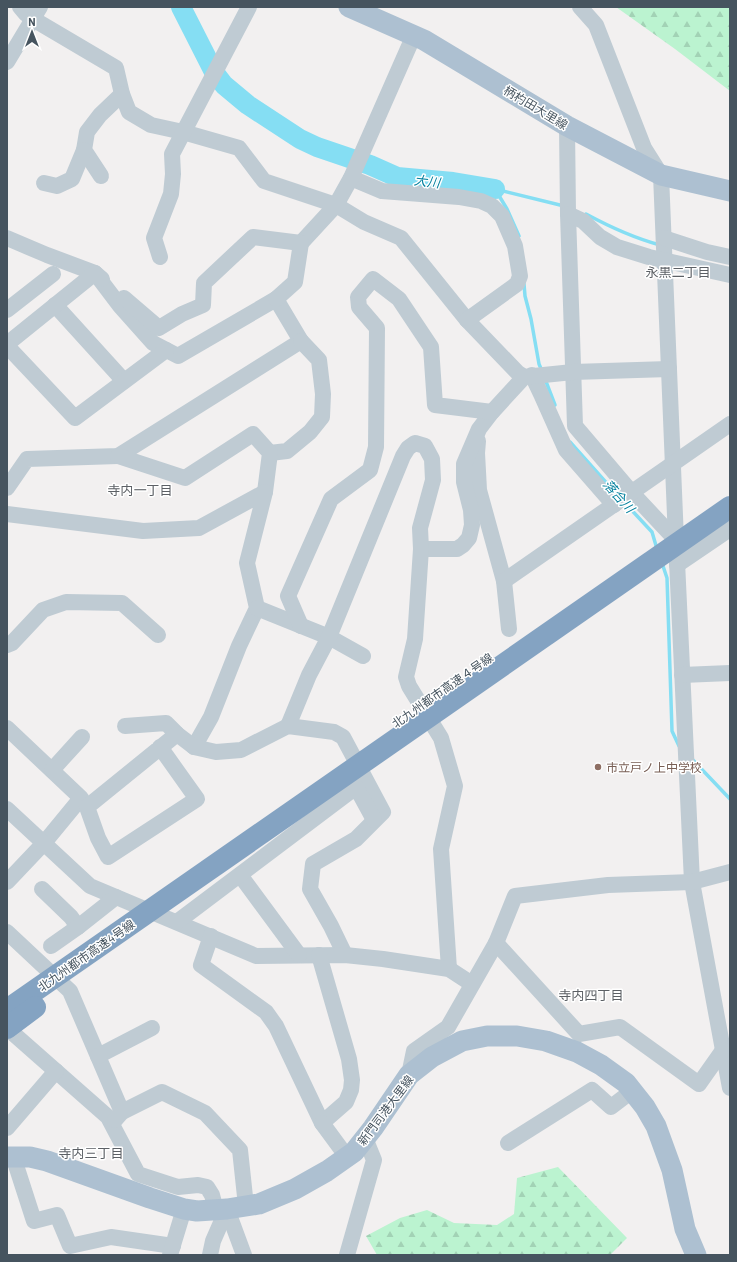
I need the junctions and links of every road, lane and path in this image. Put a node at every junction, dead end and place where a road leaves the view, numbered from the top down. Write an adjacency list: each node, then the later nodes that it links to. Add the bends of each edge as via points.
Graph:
1 (20, 7): 5 (street, via 25,13)
2 (249, 7): 10 (street)
3 (349, 7): 6 (main road, 柄杓田大里線)
4 (580, 7): 12 (street, via 596,24 644,148)
5 (37, 13): 7 (street); 8 (street, via 116,68)
6 (414, 36): 9 (main road, 柄杓田大里線); 14 (street)
7 (7, 62)
8 (122, 94): 10 (street, via 129,112 151,125); 11 (street, via 87,132)
9 (567, 126): 12 (main road, 柄杓田大里線); 18 (street)
10 (183, 132): 17 (street, via 239,148 264,181); 22 (street, via 172,154 171,194 154,238)
11 (84, 150): 13 (street); 15 (street, via 72,179 57,186)
12 (661, 175): 16 (main road, 柄杓田大里線); 21 (street)
13 (101, 176)
14 (351, 178): 17 (street); 30 (street, via 382,191 481,201 492,206 502,216 515,246 520,276 517,284)
15 (44, 183)
16 (730, 191)
17 (336, 205): 20 (street); 30 (street, via 364,222 401,238)
18 (568, 214): 21 (street, via 583,221 600,237 617,247 649,257); 35 (street)
19 (7, 238): 24 (street)
20 (301, 243): 24 (street, via 253,237 204,283 202,305 159,328); 27 (street, via 295,282)
21 (664, 249): 23 (street, via 707,252); 26 (street); 34 (street)
22 (160, 257)
23 (730, 257)
24 (95, 273): 28 (street); 33 (street, via 153,344)
25 (53, 274): 29 (street)
26 (730, 275)
27 (276, 300): 31 (street); 33 (street, via 178,356)
28 (55, 305): 32 (street); 37 (street)
29 (7, 310)
30 (467, 320): 36 (street, via 518,373)
31 (301, 341): 41 (street, via 319,360 323,394 322,417 310,432 286,451); 42 (street)
32 (7, 345): 37 (street, via 75,418)
33 (166, 350): 37 (street)
34 (669, 369): 35 (street); 43 (street)
35 (573, 372): 36 (street); 47 (street, via 575,426)
36 (528, 376): 38 (street); 48 (street, via 542,394 566,450)
37 (124, 381)
38 (492, 412): 40 (street); 57 (street, via 435,405 432,347 399,299 373,279 358,297 359,307 377,328 376,447 370,470 331,499 288,596)
39 (730, 424): 43 (street)
40 (479, 429): 53 (street, via 464,464 464,482 471,510 472,525 469,538 457,549); 55 (street, via 479,490)
41 (270, 453): 42 (street, via 253,434 185,478); 45 (street)
42 (118, 456): 44 (street, via 27,459)
43 (673, 463): 47 (street); 52 (street)
44 (7, 488)
45 (264, 492): 50 (street, via 199,528 143,530); 56 (street, via 247,563)
46 (730, 492): 63 (highway, 北九州都市高速４号線)
47 (632, 493): 48 (street); 52 (street)
48 (614, 505): 55 (street)
49 (730, 507): 63 (highway, 北九州都市高速４号線)
50 (7, 514)
51 (730, 528): 54 (street)
52 (676, 540): 54 (street)
53 (421, 549): 60 (street, via 420,528 433,480 432,459 425,446 415,443 402,456); 94 (street, via 415,639 406,678 441,738 455,786 441,849)
54 (677, 565): 65 (street)
55 (504, 581): 58 (street)
56 (257, 608): 57 (street); 72 (street, via 211,717)
57 (301, 626): 60 (street)
58 (509, 629)
59 (158, 635): 61 (street, via 122,603 66,602 43,610 12,643)
60 (329, 637): 62 (street); 67 (street, via 309,675)
61 (7, 645)
62 (363, 656)
63 (491, 664): 82 (highway, 北九州都市高速４号線, via 345,759)
64 (730, 673): 65 (street)
65 (682, 675): 80 (street)
66 (125, 726): 69 (street, via 166,723)
67 (288, 726): 72 (street, via 241,750 216,752); 75 (street, via 334,732 343,737 383,812)
68 (7, 728): 73 (street)
69 (177, 734): 71 (street); 72 (street)
70 (82, 737): 73 (street)
71 (160, 747): 71 (street, via 87,807 108,857 197,799)
72 (194, 747)
73 (52, 770): 76 (street, via 81,798)
74 (7, 809): 76 (street)
75 (374, 820): 79 (street, via 356,787); 93 (street, via 356,839 313,864 310,889)
76 (44, 843): 78 (street); 83 (street, via 90,886)
77 (730, 872): 80 (street)
78 (10, 873)
79 (240, 875): 84 (street); 91 (street)
80 (692, 882): 89 (street, via 608,886 516,896); 100 (street)
81 (42, 889): 86 (street)
82 (161, 895): 85 (highway, 北九州都市高速4号線); 96 (highway, 北九州都市高速4号線)
83 (116, 897): 84 (street); 86 (street)
84 (177, 922): 88 (street)
85 (128, 926): 97 (highway, 北九州都市高速4号線); 98 (highway, via 77,974)
86 (78, 927): 90 (street)
87 (7, 932): 101 (street, via 70,991)
88 (211, 936): 91 (street, via 256,956); 107 (street, via 201,965 266,1012 276,1026)
89 (496, 943): 95 (street); 100 (street, via 579,1034 620,1027 699,1084)
90 (51, 946)
91 (299, 955): 92 (street)
92 (319, 955): 93 (street); 107 (street, via 349,1060 352,1080 346,1102)
93 (346, 955): 94 (street)
94 (449, 969): 95 (street)
95 (472, 984): 103 (street, via 448,1027 414,1051)
96 (7, 993)
97 (7, 1010)
98 (7, 1028): 102 (street)
99 (152, 1028): 101 (street)
100 (723, 1050): 104 (street)
101 (98, 1056): 106 (street)
102 (56, 1071): 106 (street, via 108,1117); 108 (street)
103 (409, 1075): 105 (main road, 新門司港大里線, via 432,1056 462,1041 487,1036 517,1036 546,1041 577,1052 601,1065 626,1083); 109 (main road, 新門司港大里線)
104 (730, 1087)
105 (632, 1091): 110 (street, via 611,1107 592,1090); 119 (main road, 新門司港大里線, via 645,1107 659,1133 672,1170 685,1229)
106 (117, 1118): 113 (street, via 138,1174 178,1187 207,1187 212,1195); 113 (street, via 162,1092 205,1114 240,1150)
107 (322, 1123): 112 (street)
108 (7, 1128)
109 (365, 1138): 112 (main road, 新門司港大里線, via 354,1152); 118 (street, via 374,1160)
110 (508, 1143)
111 (10, 1156): 114 (main road, 新門司港大里線, via 47,1161); 115 (street, via 34,1221 57,1215 70,1246 111,1237)
112 (346, 1157): 113 (main road, 新門司港大里線, via 296,1189 259,1204)
113 (229, 1208): 114 (main road, 新門司港大里線, via 197,1211); 116 (street, via 213,1241); 117 (street)
114 (184, 1209): 115 (street)
115 (172, 1251)
116 (210, 1255)
117 (244, 1255)
118 (347, 1255)
119 (696, 1255)

